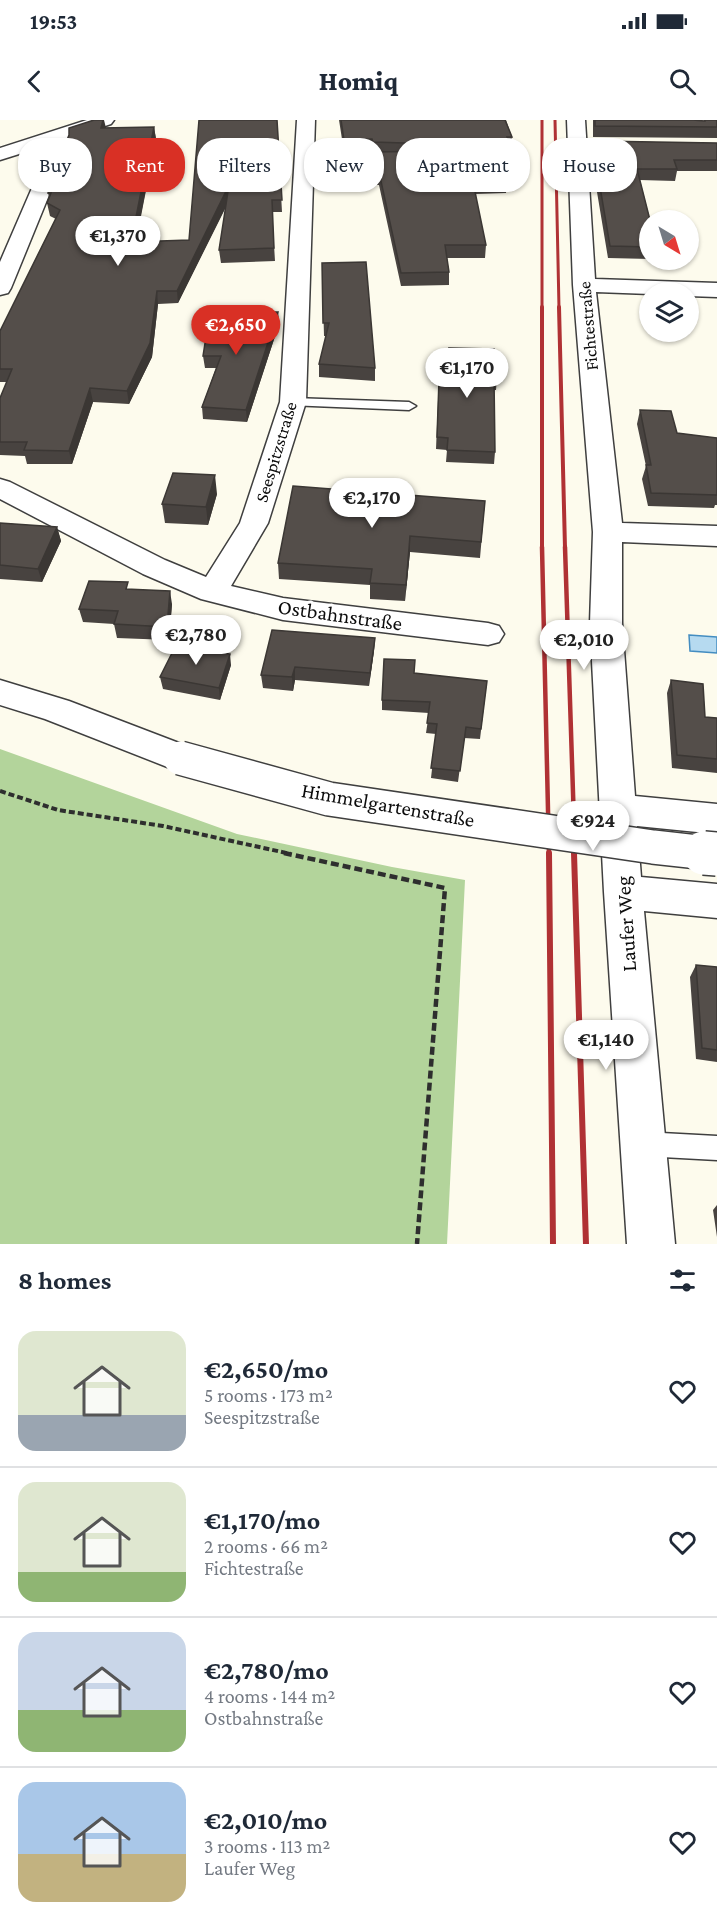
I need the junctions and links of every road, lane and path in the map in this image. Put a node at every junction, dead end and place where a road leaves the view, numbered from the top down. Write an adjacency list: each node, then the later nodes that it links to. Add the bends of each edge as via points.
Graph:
1 (105, 120): 4 (street)
2 (306, 120): 5 (street, Seespitzstraße)
3 (576, 120): 8 (street, Fichtestraße, via 590,145)
4 (60, 134): 6 (street); 9 (street, via 60,146)
5 (305, 138)
6 (0, 154)
7 (304, 160): 11 (street, Seespitzstraße)
8 (584, 285): 10 (street); 14 (street, Fichtestraße)
9 (0, 288)
10 (717, 290)
11 (293, 402): 12 (lane); 16 (street, Seespitzstraße, via 254,523)
12 (409, 406)
13 (0, 488): 16 (street, Ostbahnstraße, via 154,567)
14 (608, 532): 15 (street); 20 (street, Laufer Weg, via 606,623)
15 (717, 536)
16 (212, 592): 17 (street, Ostbahnstraße, via 283,609)
17 (488, 634)
18 (0, 692): 22 (street, Himmelgartenstraße, bridge, via 180,758 329,798)
19 (0, 791): 27 (path, via 58,810 163,826 445,888)
20 (618, 809): 21 (street); 23 (street, Laufer Weg)
21 (717, 819)
22 (717, 854)
23 (623, 892): 24 (street); 25 (street, Laufer Weg)
24 (717, 901)
25 (643, 1144): 26 (lane); 28 (street, Laufer Weg)
26 (717, 1148)
27 (417, 1244)
28 (651, 1244)

